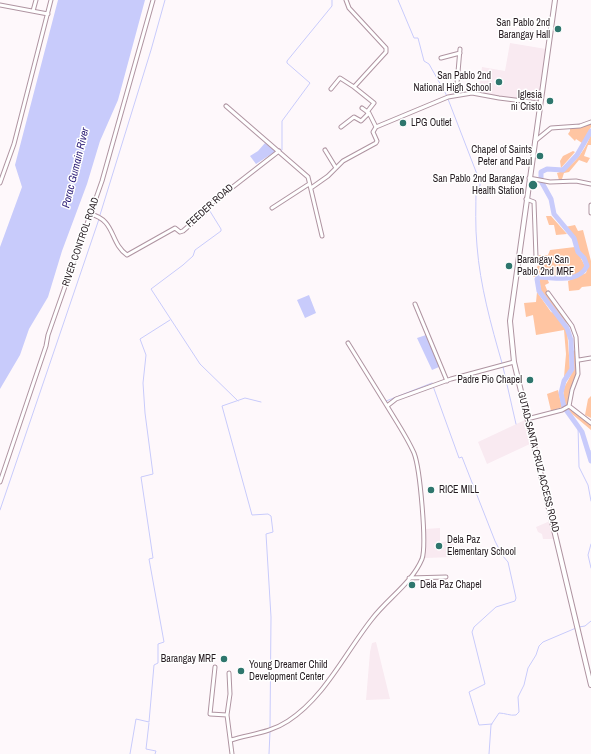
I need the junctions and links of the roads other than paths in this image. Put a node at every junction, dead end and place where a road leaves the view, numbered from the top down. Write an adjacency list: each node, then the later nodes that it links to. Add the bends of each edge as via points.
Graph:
1 (36, 0): 7 (street)
2 (51, 0): 8 (street)
3 (153, 0): 33 (street, RIVER CONTROL ROAD, via 102,181)
4 (346, 0): 10 (street, via 348,8 386,48 386,52)
5 (555, 0): 13 (main road, GUTAD-SANTA CRUZ ACCESS ROAD)
6 (0, 5): 7 (street)
7 (33, 11): 8 (street)
8 (48, 14): 25 (street, via 14,144)
9 (441, 58): 12 (street, via 460,51)
10 (354, 87): 11 (street, via 340,78); 16 (street, via 374,103)
11 (331, 89)
12 (456, 96): 13 (street, via 472,93); 19 (street)
13 (539, 103): 20 (main road, GUTAD-SANTA CRUZ ACCESS ROAD)
14 (226, 106): 22 (street)
15 (362, 108): 16 (street)
16 (368, 112): 18 (street, via 361,121 354,117); 19 (street)
17 (591, 122): 20 (street, via 580,126 551,128)
18 (341, 127)
19 (376, 127): 23 (street, via 373,132 378,141 376,144 343,161)
20 (534, 141): 24 (main road, GUTAD-SANTA CRUZ ACCESS ROAD)
21 (325, 150): 23 (street)
22 (280, 152): 26 (street, via 306,175); 33 (street, FEEDER ROAD, via 225,192 183,231 175,228 127,255 105,221)
23 (336, 168): 28 (street)
24 (529, 178): 27 (street); 29 (main road, GUTAD-SANTA CRUZ ACCESS ROAD)
25 (0, 183)
26 (308, 184): 28 (street); 31 (street)
27 (591, 184)
28 (311, 188): 34 (street)
29 (526, 199): 35 (street, via 534,202); 41 (main road, GUTAD-SANTA CRUZ ACCESS ROAD, via 510,321)
30 (591, 205): 32 (street)
31 (272, 208)
32 (591, 213)
33 (90, 214): 47 (street, RIVER CONTROL ROAD)
34 (322, 236)
35 (536, 257)
36 (548, 293): 40 (street, via 573,330)
37 (415, 304): 42 (street)
38 (348, 342): 43 (street)
39 (591, 358): 40 (street)
40 (579, 360): 44 (street, via 578,374)
41 (514, 362): 42 (street); 45 (main road, GUTAD-SANTA CRUZ ACCESS ROAD)
42 (447, 381): 43 (street, via 396,399)
43 (387, 406): 49 (street, via 414,454 418,469 422,513 422,558)
44 (568, 407): 45 (street); 46 (street)
45 (527, 419): 52 (main road, GUTAD-SANTA CRUZ ACCESS ROAD)
46 (591, 423)
47 (0, 482)
48 (446, 577): 49 (street)
49 (409, 578): 54 (street, via 372,618 320,691 299,713 275,729)
50 (215, 667): 53 (street, via 210,714)
51 (229, 673): 53 (street)
52 (591, 685)
53 (227, 715): 54 (street)
54 (231, 740): 55 (street)
55 (232, 754)

